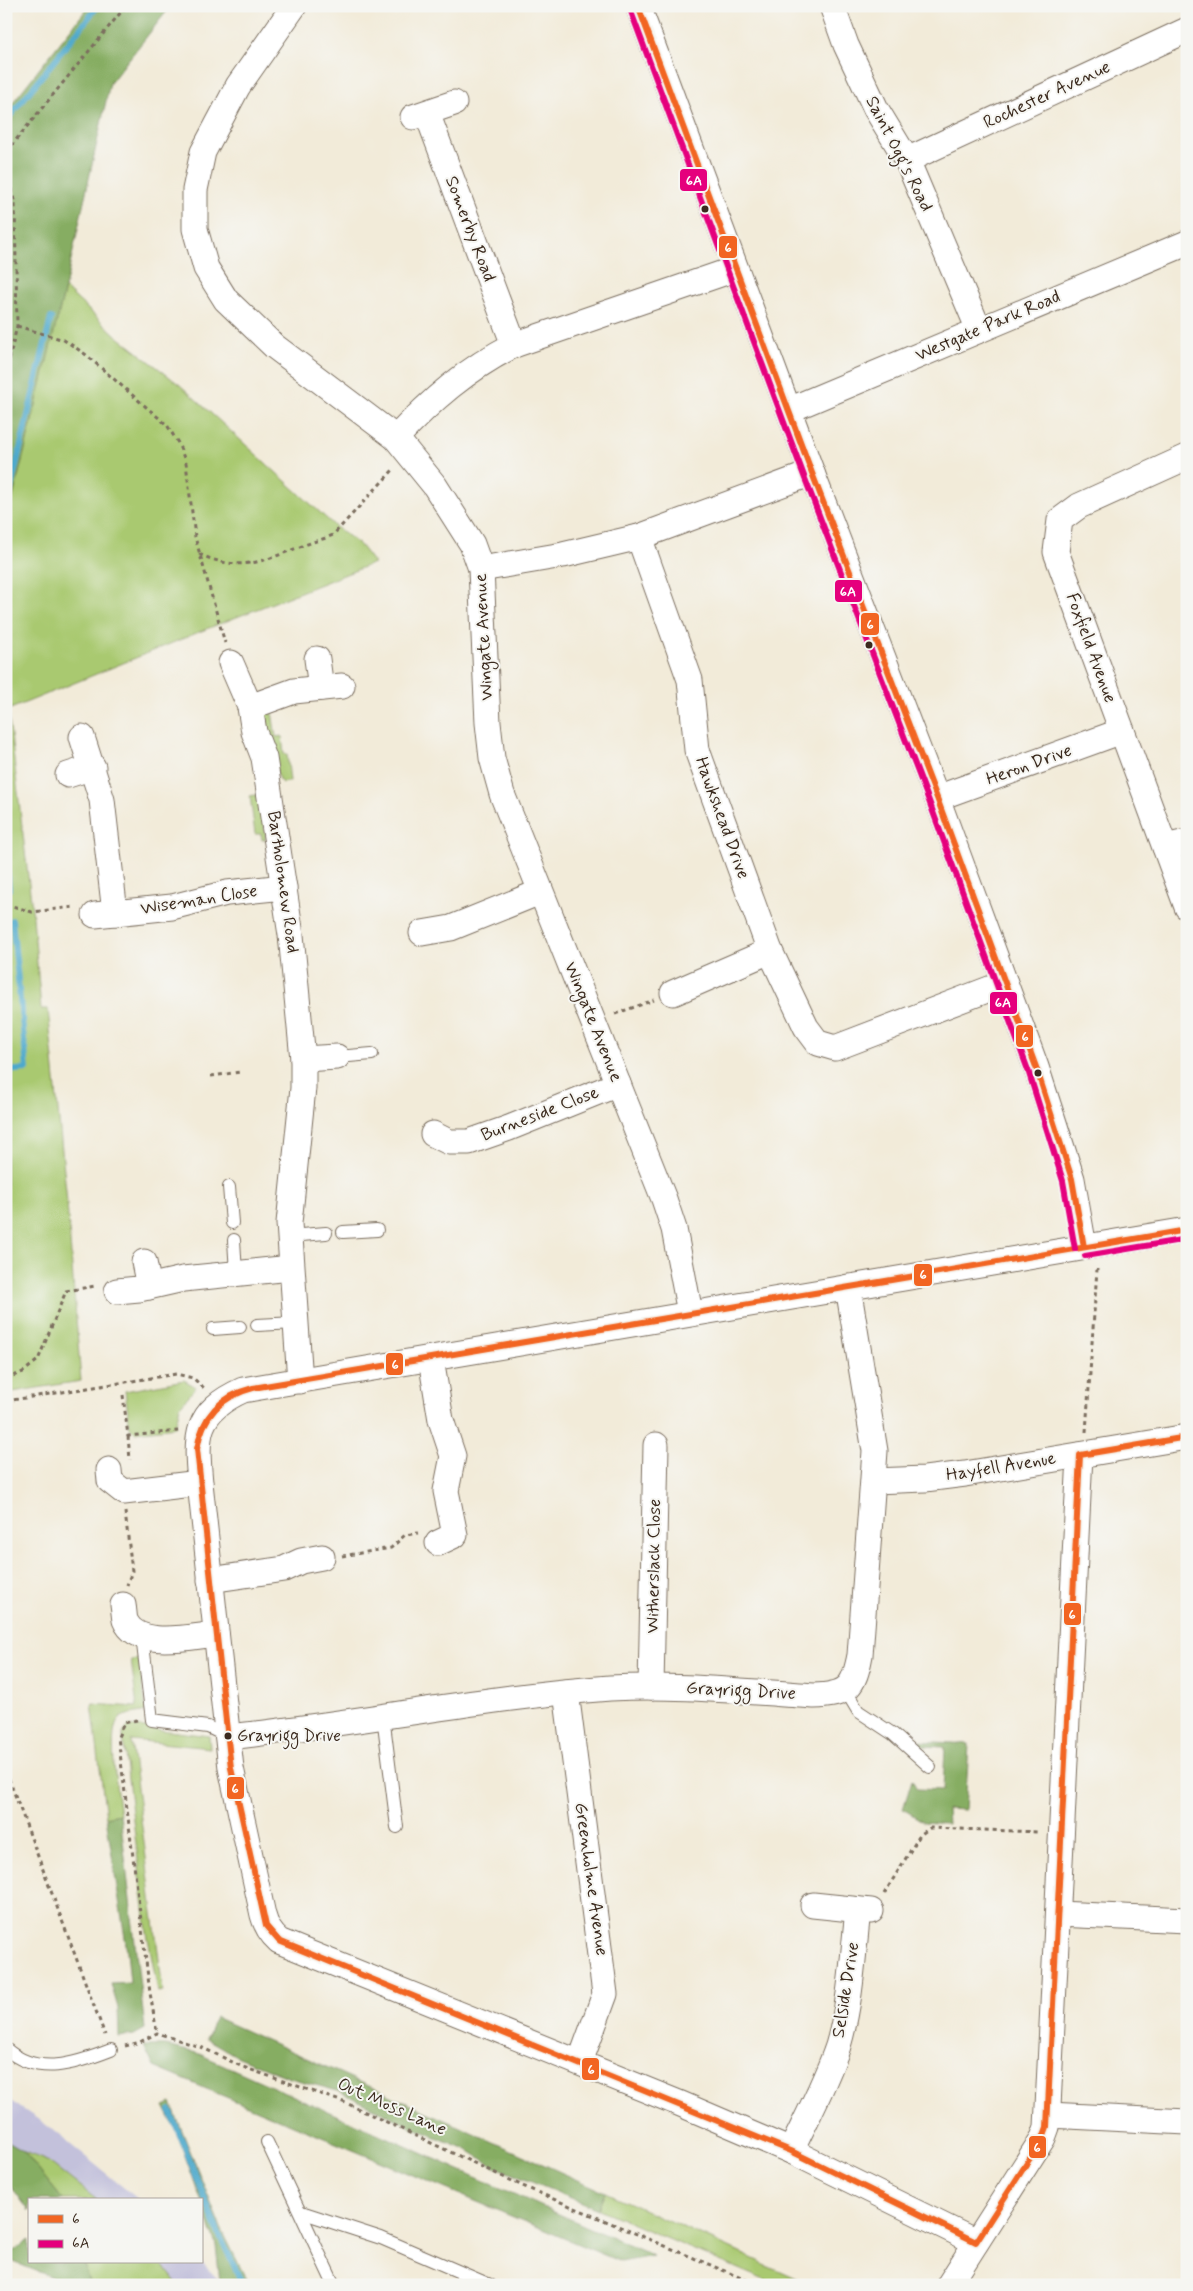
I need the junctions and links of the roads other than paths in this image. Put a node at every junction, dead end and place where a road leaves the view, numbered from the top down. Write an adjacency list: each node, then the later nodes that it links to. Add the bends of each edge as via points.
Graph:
1 (294, 6): 12 (street, Wingate Avenue, via 238,86 203,152 195,190 195,229 206,268 226,300 247,322)
2 (638, 6): 8 (street)
3 (832, 6): 6 (street, Saint Ogg's Road, via 876,109)
4 (1187, 30): 6 (street, Rochester Avenue)
5 (454, 103): 10 (street, Somerby Road, via 420,115)
6 (906, 160): 9 (street, Saint Ogg's Road)
7 (1187, 243): 9 (street, Westgate Park Road)
8 (735, 269): 10 (street); 11 (street)
9 (979, 330): 11 (street, Westgate Park Road)
10 (514, 345): 12 (street, via 456,380)
11 (789, 410): 14 (street)
12 (396, 438): 16 (street, Wingate Avenue, via 460,522)
13 (1187, 457): 20 (street, Foxfield Avenue, via 1079,506 1060,520 1056,552)
14 (812, 473): 15 (street); 24 (street)
15 (639, 537): 16 (street); 30 (street, Hawkshead Drive, via 690,680 697,750)
16 (481, 569): 27 (street, Wingate Avenue, via 492,758 502,794)
17 (317, 660): 19 (street, via 331,687 282,694)
18 (231, 663): 19 (street, Bartholomew Road)
19 (250, 707): 26 (street, Bartholomew Road, via 269,783)
20 (1122, 731): 24 (street, Heron Drive); 25 (street, Foxfield Avenue)
21 (82, 737): 22 (street, Wiseman Close)
22 (93, 767): 23 (street); 26 (street, Wiseman Close, via 102,800 105,914 172,907 227,893)
23 (68, 775)
24 (937, 798): 31 (street)
25 (1176, 845): 28 (street, Foxfield Avenue)
26 (284, 887): 35 (street, Bartholomew Road)
27 (540, 892): 29 (street, via 451,928); 36 (street, Wingate Avenue)
28 (1187, 907)
29 (422, 933)
30 (770, 951): 31 (street, Hawkshead Drive, via 806,1027 818,1043 835,1048); 32 (street)
31 (1005, 984): 46 (street, via 1062,1144)
32 (673, 993)
33 (372, 1054): 34 (lane)
34 (337, 1057): 35 (street)
35 (303, 1059): 44 (street, Bartholomew Road)
36 (618, 1084): 37 (street, Burneside Close, via 469,1142 449,1142); 53 (street, Wingate Avenue, via 674,1229)
37 (433, 1134)
38 (229, 1187): 39 (lane)
39 (232, 1222)
40 (377, 1230): 42 (lane)
41 (1187, 1230): 46 (street)
42 (343, 1232)
43 (326, 1233): 44 (lane)
44 (289, 1236): 48 (street, Bartholomew Road)
45 (234, 1240): 49 (lane)
46 (1093, 1245): 51 (street)
47 (144, 1262): 50 (street)
48 (291, 1268): 49 (street); 54 (street, Bartholomew Road)
49 (236, 1273): 50 (street)
50 (149, 1287): 52 (street)
51 (848, 1287): 53 (street); 64 (street, via 873,1434)
52 (117, 1291)
53 (690, 1312): 58 (street)
54 (294, 1323): 55 (lane); 59 (street, Bartholomew Road)
55 (258, 1325)
56 (240, 1327): 57 (lane)
57 (213, 1329)
58 (430, 1358): 59 (street); 66 (street, via 441,1420 453,1456 446,1491)
59 (300, 1382): 65 (street, via 243,1390 224,1400 198,1434)
60 (1187, 1437): 62 (street, Hayfell Avenue)
61 (656, 1445): 72 (street, Witherslack Close)
62 (1080, 1454): 64 (street, Hayfell Avenue, via 925,1479); 80 (street)
63 (109, 1470): 65 (street, via 110,1481 124,1492)
64 (874, 1481): 73 (street, via 860,1655 856,1677)
65 (200, 1483): 68 (street)
66 (457, 1538)
67 (306, 1552): 68 (street, via 284,1569)
68 (210, 1580): 70 (street)
69 (123, 1605): 71 (street, via 130,1629)
70 (216, 1634): 71 (street, via 160,1640); 76 (street)
71 (142, 1636): 76 (lane, via 152,1720 208,1727)
72 (651, 1687): 73 (street, Grayrigg Drive, via 814,1696); 74 (street, Grayrigg Drive)
73 (846, 1690): 77 (lane, via 858,1710 893,1734)
74 (566, 1692): 75 (street, Grayrigg Drive); 84 (street, Greenholme Avenue, via 605,1994)
75 (383, 1716): 76 (street, Grayrigg Drive); 78 (lane)
76 (228, 1736): 84 (street, via 231,1768 263,1915 272,1935 279,1941)
77 (930, 1767)
78 (397, 1827)
79 (813, 1905): 88 (street, Selside Drive, via 870,1906 837,2047)
80 (1058, 1914): 81 (street); 85 (street)
81 (1187, 1920)
82 (6, 2049): 83 (lane, via 16,2058 47,2066 81,2062)
83 (110, 2050)
84 (580, 2062): 88 (street)
85 (1049, 2115): 86 (street); 90 (street, via 1043,2138)
86 (1187, 2122)
87 (267, 2142): 89 (lane)
88 (791, 2151): 90 (street)
89 (301, 2212): 91 (lane); 92 (lane, via 381,2238)
90 (976, 2242): 93 (street)
91 (334, 2285)
92 (490, 2285)
93 (949, 2285)

